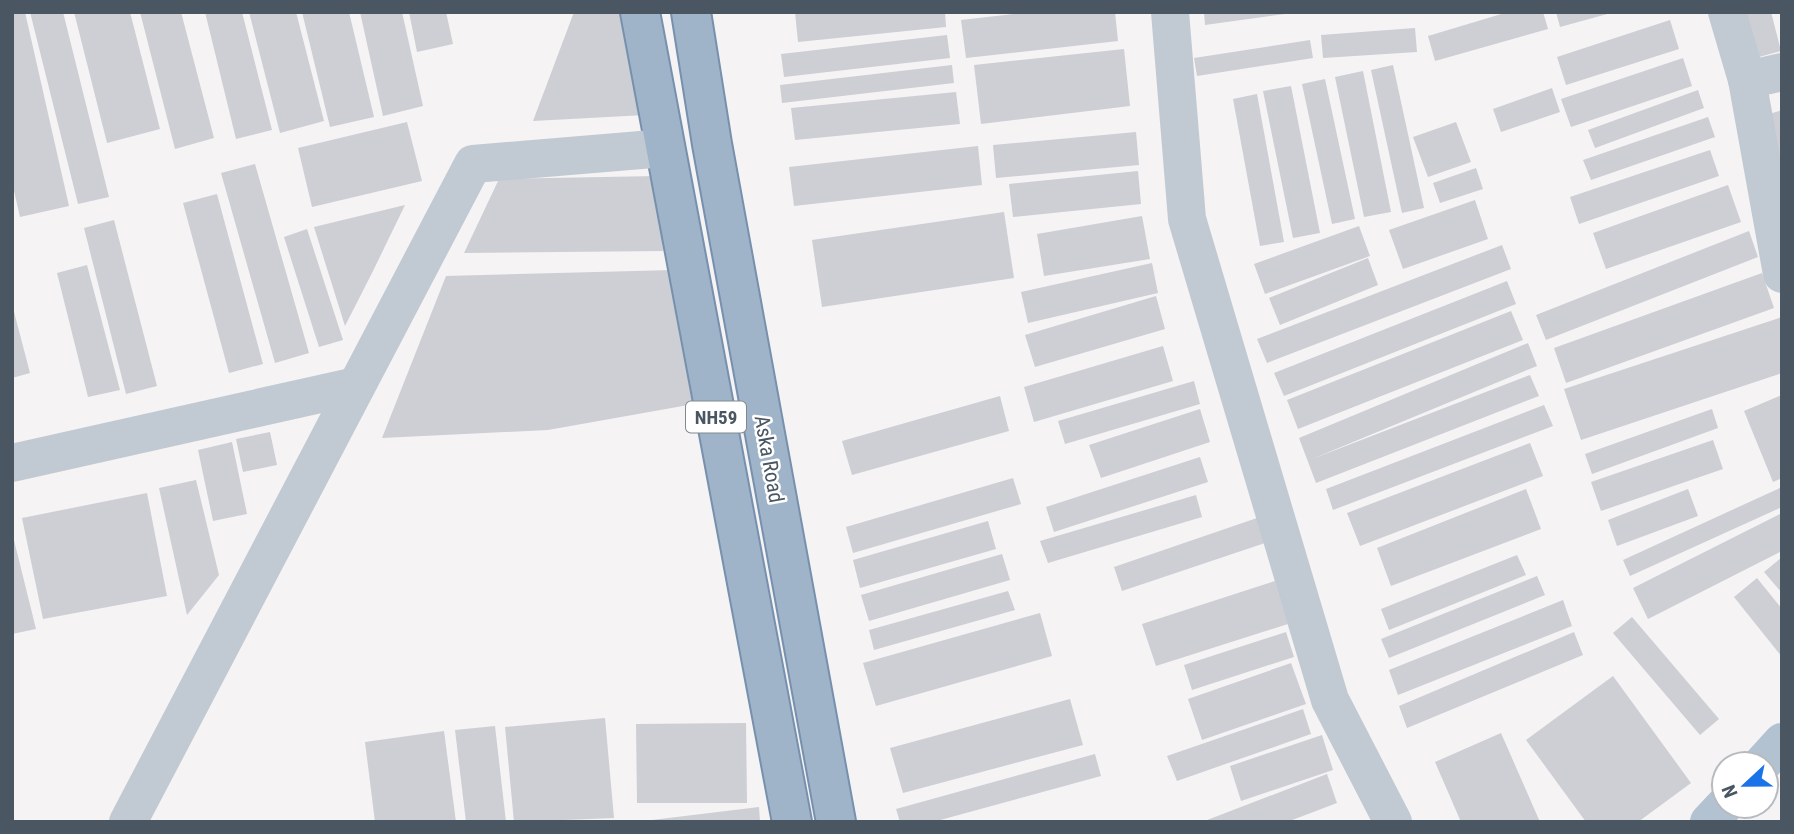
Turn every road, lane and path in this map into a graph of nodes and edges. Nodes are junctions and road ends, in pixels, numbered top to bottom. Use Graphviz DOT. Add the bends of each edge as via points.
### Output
graph roads {
  1 [pos="640,12"];
  2 [pos="691,12"];
  3 [pos="1170,12"];
  4 [pos="1727,12"];
  5 [pos="1765,76"];
  6 [pos="666,148"];
  7 [pos="1782,274"];
  8 [pos="356,386"];
  9 [pos="12,463"];
  10 [pos="128,822"];
  11 [pos="792,822"];
  12 [pos="836,822"];
  13 [pos="1393,822"];
  1 -- 6 [label="highway, NH59"];
  2 -- 12 [label="highway, Aska Road / NH59"];
  3 -- 13 [label="street" via="1187,219 1330,700"];
  4 -- 5 [label="street"];
  5 -- 7 [label="street"];
  6 -- 8 [label="street" via="473,164"];
  6 -- 11 [label="highway, NH59"];
  8 -- 9 [label="street"];
  8 -- 10 [label="street"];
}
